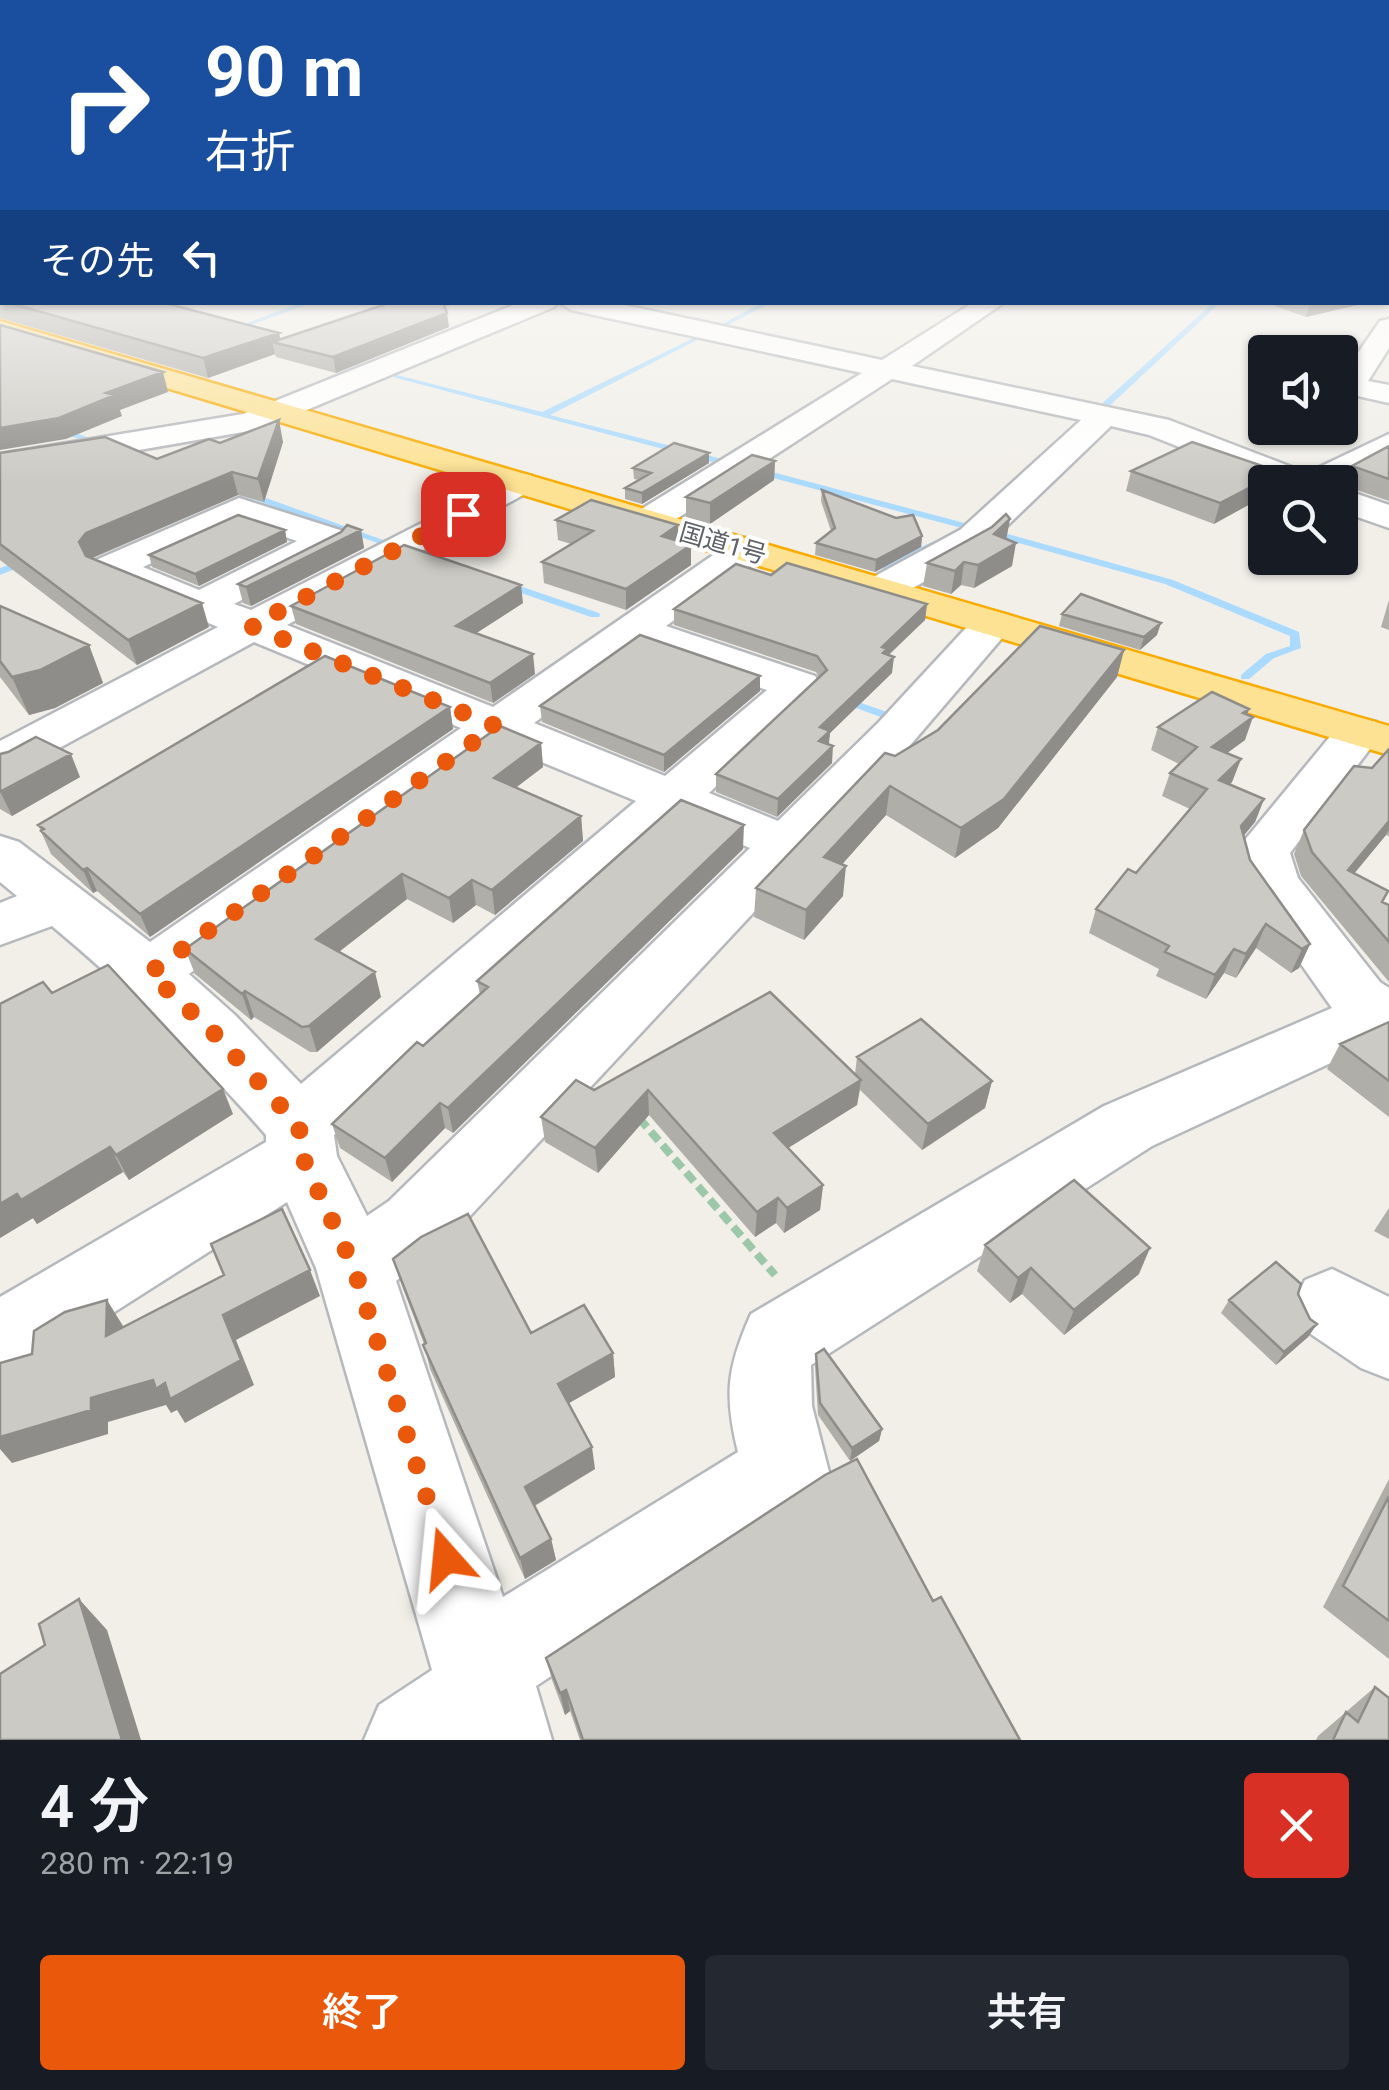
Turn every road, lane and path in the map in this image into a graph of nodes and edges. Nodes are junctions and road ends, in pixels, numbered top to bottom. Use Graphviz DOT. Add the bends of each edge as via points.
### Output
graph roads {
  1 [pos="499,321"];
  2 [pos="661,321"];
  3 [pos="964,321"];
  4 [pos="1389,326"];
  5 [pos="0,329"];
  6 [pos="890,370"];
  7 [pos="1389,394"];
  8 [pos="274,412"];
  9 [pos="1104,416"];
  10 [pos="1389,444"];
  11 [pos="0,464"];
  12 [pos="1255,465"];
  13 [pos="1350,465"];
  14 [pos="520,484"];
  15 [pos="1358,505"];
  16 [pos="1389,517"];
  17 [pos="648,521"];
  18 [pos="746,550"];
  19 [pos="880,590"];
  20 [pos="200,605"];
  21 [pos="993,624"];
  22 [pos="251,626"];
  23 [pos="633,629"];
  24 [pos="327,657"];
  25 [pos="276,688"];
  26 [pos="496,726"];
  27 [pos="1374,736"];
  28 [pos="0,761"];
  29 [pos="676,798"];
  30 [pos="12,844"];
  31 [pos="787,844"];
  32 [pos="60,901"];
  33 [pos="0,925"];
  34 [pos="149,973"];
  35 [pos="1384,1016"];
  36 [pos="582,1052"];
  37 [pos="301,1141"];
  38 [pos="354,1268"];
  39 [pos="815,1321"];
  40 [pos="0,1340"];
  41 [pos="471,1709"];
  1 -- 8 [label="street"];
  2 -- 6 [label="street"];
  3 -- 6 [label="street"];
  4 -- 7 [label="street" via="1350,386"];
  5 -- 8 [label="highway, 国道1号"];
  6 -- 9 [label="street"];
  6 -- 17 [label="street"];
  8 -- 11 [label="street" via="250,422"];
  8 -- 14 [label="highway, 国道1号"];
  9 -- 12 [label="street" via="1158,427"];
  9 -- 19 [label="street" via="973,538"];
  10 -- 13 [label="street"];
  14 -- 17 [label="highway, 国道1号"];
  14 -- 22 [label="street"];
  15 -- 16 [label="street"];
  17 -- 18 [label="highway, 国道1号"];
  18 -- 19 [label="highway, 国道1号"];
  18 -- 23 [label="street"];
  19 -- 21 [label="highway, 国道1号"];
  20 -- 22 [label="street"];
  21 -- 27 [label="highway, 国道1号"];
  21 -- 31 [label="street"];
  22 -- 24 [label="street"];
  22 -- 28 [label="street"];
  23 -- 26 [label="street"];
  23 -- 29 [label="street" via="799,686"];
  24 -- 25 [label="street"];
  24 -- 26 [label="street"];
  26 -- 29 [label="street"];
  26 -- 34 [label="street"];
  27 -- 35 [label="street" via="1262,852 1272,882 1358,998"];
  29 -- 31 [label="street"];
  29 -- 37 [label="street"];
  30 -- 32 [label="street"];
  31 -- 36 [label="street"];
  32 -- 33 [label="street"];
  32 -- 34 [label="street"];
  34 -- 37 [label="street" via="213,1032"];
  35 -- 39 [label="street" via="1128,1126"];
  36 -- 38 [label="street" via="414,1224"];
  36 -- 39 [label="path"];
  37 -- 38 [label="street"];
  37 -- 40 [label="street"];
  38 -- 41 [label="street"];
  39 -- 41 [label="street" via="778,1341 768,1362 770,1410 786,1472"];
}
